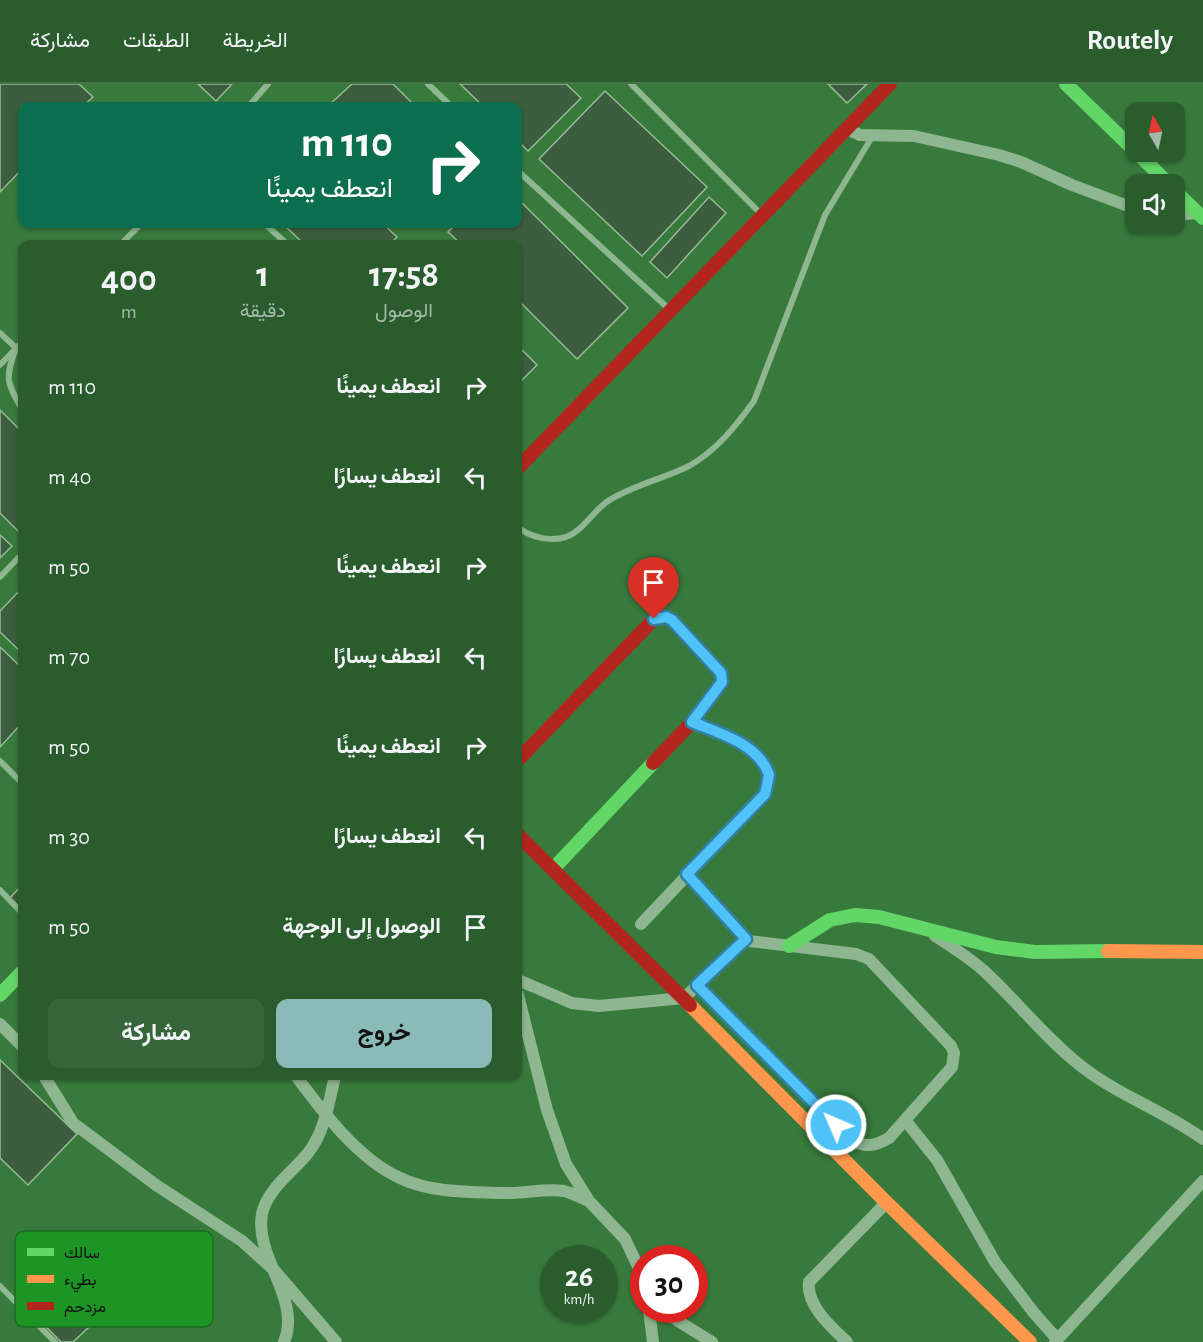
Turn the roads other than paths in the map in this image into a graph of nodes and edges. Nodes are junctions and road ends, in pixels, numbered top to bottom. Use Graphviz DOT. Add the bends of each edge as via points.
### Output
graph roads {
  1 [pos="268,84"];
  2 [pos="428,84"];
  3 [pos="631,84"];
  4 [pos="890,84"];
  5 [pos="1066,84"];
  6 [pos="252,102"];
  7 [pos="447,102"];
  8 [pos="847,129"];
  9 [pos="872,136"];
  10 [pos="1158,174"];
  11 [pos="522,175"];
  12 [pos="1185,201"];
  13 [pos="1125,205"];
  14 [pos="1185,215"];
  15 [pos="764,216"];
  16 [pos="1200,216"];
  17 [pos="137,228"];
  18 [pos="269,228"];
  19 [pos="125,240"];
  20 [pos="283,240"];
  21 [pos="671,312"];
  22 [pos="0,333"];
  23 [pos="16,348"];
  24 [pos="0,365"];
  25 [pos="18,402"];
  26 [pos="522,464"];
  27 [pos="522,530"];
  28 [pos="18,558"];
  29 [pos="0,577"];
  30 [pos="692,722"];
  31 [pos="522,756"];
  32 [pos="0,761"];
  33 [pos="18,779"];
  34 [pos="522,839"];
  35 [pos="553,869"];
  36 [pos="687,874"];
  37 [pos="0,890"];
  38 [pos="18,909"];
  39 [pos="641,924"];
  40 [pos="926,930"];
  41 [pos="746,939"];
  42 [pos="789,946"];
  43 [pos="1203,952"];
  44 [pos="18,976"];
  45 [pos="522,982"];
  46 [pos="697,985"];
  47 [pos="0,995"];
  48 [pos="684,998"];
  49 [pos="522,1010"];
  50 [pos="0,1024"];
  51 [pos="18,1043"];
  52 [pos="47,1080"];
  53 [pos="299,1080"];
  54 [pos="334,1080"];
  55 [pos="326,1115"];
  56 [pos="905,1120"];
  57 [pos="1203,1139"];
  58 [pos="1203,1181"];
  59 [pos="590,1201"];
  60 [pos="887,1202"];
  61 [pos="630,1250"];
  62 [pos="274,1270"];
  63 [pos="0,1286"];
  64 [pos="15,1301"];
  65 [pos="651,1323"];
  66 [pos="681,1323"];
  67 [pos="41,1327"];
  68 [pos="1056,1341"];
  69 [pos="56,1342"];
  70 [pos="284,1342"];
  71 [pos="336,1342"];
  72 [pos="653,1342"];
  73 [pos="712,1342"];
  74 [pos="847,1342"];
  75 [pos="1030,1342"];
  1 -- 6 [label="lane"];
  2 -- 7 [label="lane"];
  3 -- 15 [label="lane"];
  4 -- 8 [label="street"];
  5 -- 10 [label="street"];
  8 -- 9 [label="street"];
  8 -- 15 [label="street"];
  9 -- 13 [label="street" via="914,136 999,155"];
  9 -- 27 [label="lane" via="825,215 754,400 738,424 704,456 606,503 567,537 541,538"];
  11 -- 21 [label="lane"];
  12 -- 16 [label="street"];
  14 -- 16 [label="street"];
  15 -- 21 [label="street"];
  17 -- 19 [label="lane"];
  18 -- 20 [label="lane"];
  21 -- 26 [label="street"];
  22 -- 23 [label="lane"];
  23 -- 24 [label="lane"];
  23 -- 25 [label="lane" via="7,373"];
  28 -- 29 [label="lane"];
  30 -- 31 [label="street" via="723,678 672,620 660,617 645,627"];
  30 -- 35 [label="street"];
  30 -- 36 [label="street" via="743,746 760,758 769,775 765,794"];
  32 -- 33 [label="lane"];
  34 -- 35 [label="street"];
  35 -- 48 [label="street"];
  36 -- 39 [label="street"];
  36 -- 41 [label="street"];
  37 -- 38 [label="lane"];
  40 -- 42 [label="street" via="879,917 855,915 830,920"];
  40 -- 43 [label="street" via="1035,952"];
  40 -- 57 [label="street" via="968,957 1082,1067"];
  41 -- 42 [label="street"];
  41 -- 46 [label="street"];
  42 -- 56 [label="street" via="869,959 951,1046 952,1067"];
  44 -- 47 [label="street"];
  45 -- 48 [label="street" via="572,1003 590,1005"];
  46 -- 48 [label="street"];
  46 -- 56 [label="street" via="851,1140 862,1146 876,1145 889,1138"];
  48 -- 60 [label="street"];
  49 -- 59 [label="street" via="566,1164"];
  50 -- 51 [label="street"];
  52 -- 62 [label="street" via="82,1131 242,1241"];
  53 -- 55 [label="street"];
  54 -- 55 [label="street"];
  55 -- 59 [label="street" via="372,1161 399,1178 423,1186 508,1193 566,1192"];
  55 -- 62 [label="street" via="309,1152 266,1201 262,1216 264,1237"];
  56 -- 68 [label="street" via="938,1160 995,1262"];
  58 -- 68 [label="street"];
  59 -- 61 [label="street"];
  60 -- 74 [label="street" via="809,1282 811,1301"];
  60 -- 75 [label="street"];
  62 -- 70 [label="street" via="287,1310"];
  62 -- 71 [label="street"];
  63 -- 64 [label="lane"];
  65 -- 72 [label="street"];
  66 -- 73 [label="street"];
  67 -- 69 [label="lane"];
}
